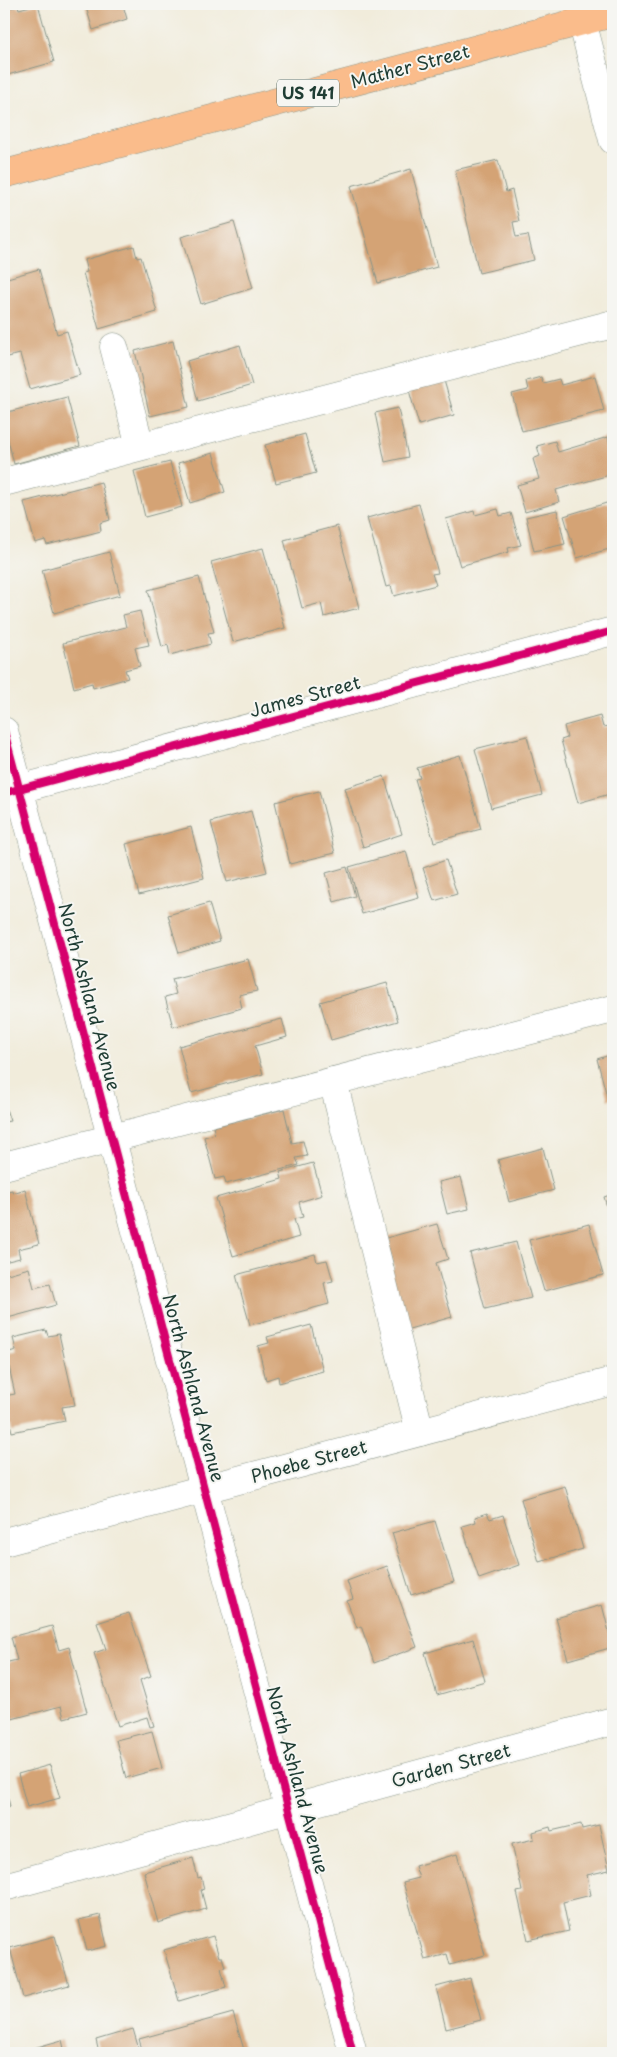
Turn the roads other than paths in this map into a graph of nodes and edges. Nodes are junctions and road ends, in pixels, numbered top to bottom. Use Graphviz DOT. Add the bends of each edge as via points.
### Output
graph roads {
  1 [pos="613,13"];
  2 [pos="582,21"];
  3 [pos="613,140"];
  4 [pos="4,174"];
  5 [pos="613,324"];
  6 [pos="114,347"];
  7 [pos="140,446"];
  8 [pos="4,482"];
  9 [pos="613,631"];
  10 [pos="4,731"];
  11 [pos="11,791"];
  12 [pos="613,1009"];
  13 [pos="333,1081"];
  14 [pos="111,1138"];
  15 [pos="4,1166"];
  16 [pos="613,1381"];
  17 [pos="420,1432"];
  18 [pos="205,1489"];
  19 [pos="4,1542"];
  20 [pos="613,1721"];
  21 [pos="289,1810"];
  22 [pos="4,1887"];
  23 [pos="353,2053"];
  1 -- 2 [label="main road, Mather Street / US 141"];
  2 -- 3 [label="street"];
  2 -- 4 [label="main road, Mather Street / US 141"];
  5 -- 7 [label="street"];
  6 -- 7 [label="street"];
  7 -- 8 [label="street"];
  9 -- 11 [label="street, James Street"];
  10 -- 11 [label="street, North Ashland Avenue"];
  11 -- 14 [label="street, North Ashland Avenue"];
  12 -- 13 [label="street"];
  13 -- 14 [label="street"];
  13 -- 17 [label="street"];
  14 -- 15 [label="street"];
  14 -- 18 [label="street, North Ashland Avenue"];
  16 -- 17 [label="street, Phoebe Street"];
  17 -- 18 [label="street, Phoebe Street"];
  18 -- 19 [label="street, Phoebe Street"];
  18 -- 21 [label="street, North Ashland Avenue"];
  20 -- 21 [label="street, Garden Street"];
  21 -- 22 [label="street, Garden Street"];
  21 -- 23 [label="street, North Ashland Avenue"];
}
